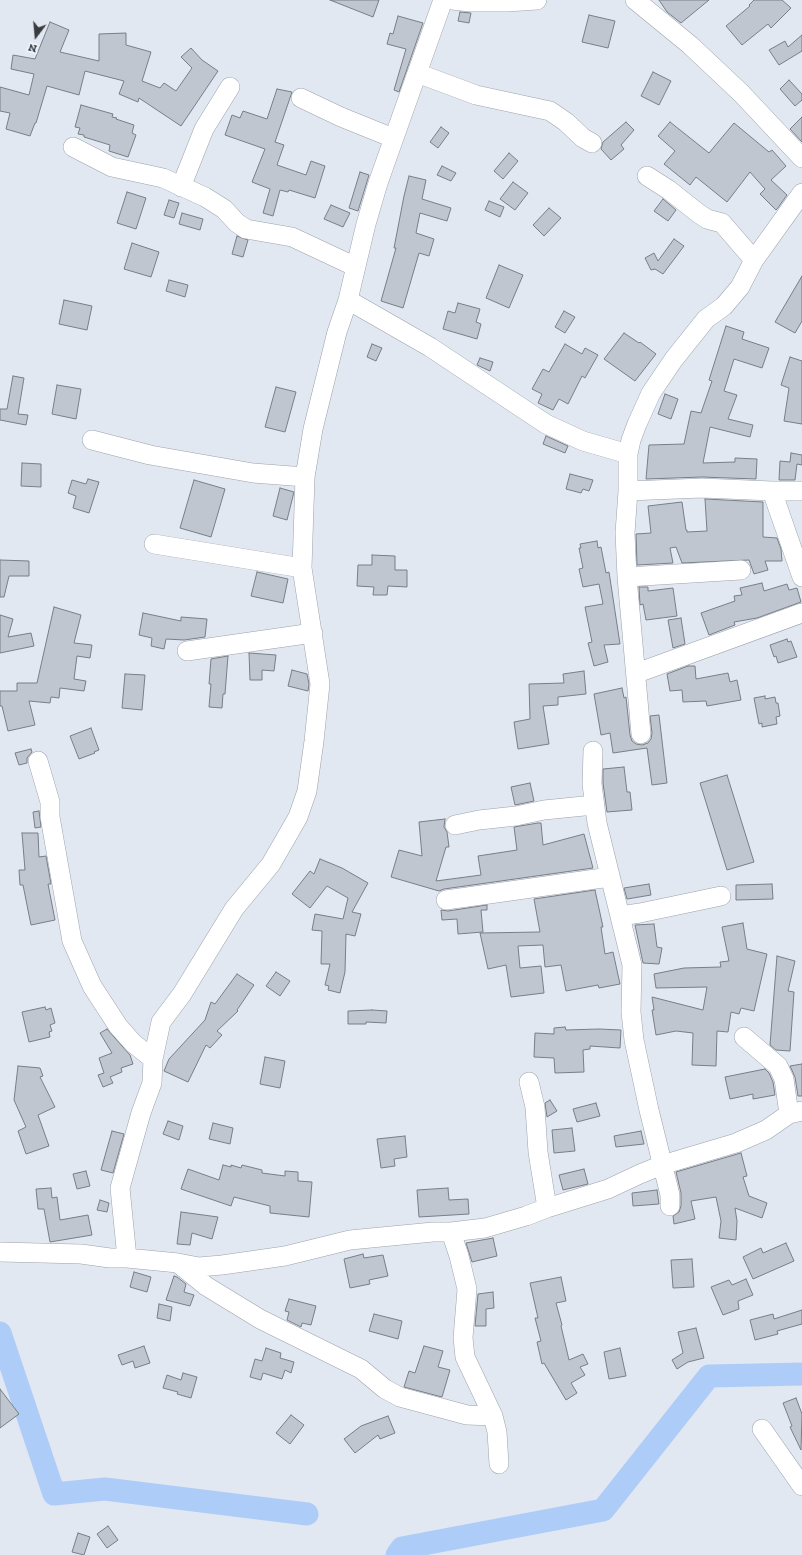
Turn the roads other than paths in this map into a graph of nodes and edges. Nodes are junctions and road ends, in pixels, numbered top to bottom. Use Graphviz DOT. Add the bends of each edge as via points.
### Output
graph roads {
  1 [pos="443,0"];
  2 [pos="452,0"];
  3 [pos="537,0"];
  4 [pos="635,0"];
  5 [pos="417,74"];
  6 [pos="230,86"];
  7 [pos="301,98"];
  8 [pos="393,138"];
  9 [pos="592,143"];
  10 [pos="72,147"];
  11 [pos="802,158"];
  12 [pos="647,176"];
  13 [pos="181,187"];
  14 [pos="802,193"];
  15 [pos="754,260"];
  16 [pos="356,267"];
  17 [pos="348,300"];
  18 [pos="92,440"];
  19 [pos="628,454"];
  20 [pos="305,478"];
  21 [pos="628,491"];
  22 [pos="772,491"];
  23 [pos="802,491"];
  24 [pos="154,544"];
  25 [pos="302,568"];
  26 [pos="741,570"];
  27 [pos="627,576"];
  28 [pos="802,577"];
  29 [pos="802,613"];
  30 [pos="313,633"];
  31 [pos="187,651"];
  32 [pos="637,673"];
  33 [pos="641,734"];
  34 [pos="593,751"];
  35 [pos="38,761"];
  36 [pos="594,805"];
  37 [pos="456,825"];
  38 [pos="610,877"];
  39 [pos="721,896"];
  40 [pos="446,900"];
  41 [pos="620,916"];
  42 [pos="744,1037"];
  43 [pos="153,1059"];
  44 [pos="529,1082"];
  45 [pos="796,1113"];
  46 [pos="662,1165"];
  47 [pos="670,1206"];
  48 [pos="547,1208"];
  49 [pos="451,1232"];
  50 [pos="0,1252"];
  51 [pos="127,1258"];
  52 [pos="178,1263"];
  53 [pos="493,1416"];
  54 [pos="762,1429"];
  55 [pos="499,1464"];
  56 [pos="802,1486"];
  1 -- 5 [label="street"];
  2 -- 3 [label="street"];
  4 -- 11 [label="street" via="690,45 741,93"];
  5 -- 8 [label="street"];
  5 -- 9 [label="street" via="476,95 550,111"];
  6 -- 13 [label="street" via="204,129"];
  7 -- 8 [label="street"];
  8 -- 16 [label="street" via="366,224"];
  10 -- 13 [label="street" via="112,167 163,178"];
  12 -- 15 [label="street" via="707,219 722,223"];
  13 -- 16 [label="street" via="205,197 224,209 246,229 292,237"];
  14 -- 15 [label="street"];
  15 -- 19 [label="street" via="740,287 724,306 706,319 651,393 636,424"];
  16 -- 17 [label="street"];
  17 -- 19 [label="street" via="430,347 546,424 583,440"];
  17 -- 20 [label="street" via="337,332 313,429"];
  18 -- 20 [label="street" via="150,455 253,473"];
  19 -- 21 [label="street"];
  20 -- 25 [label="street"];
  21 -- 22 [label="street" via="702,488"];
  21 -- 27 [label="street" via="625,534"];
  22 -- 23 [label="street"];
  22 -- 28 [label="street"];
  24 -- 25 [label="street"];
  25 -- 30 [label="street"];
  26 -- 27 [label="street"];
  27 -- 32 [label="street"];
  29 -- 32 [label="street"];
  30 -- 31 [label="street"];
  30 -- 43 [label="street" via="320,684 307,791 298,817 271,864 234,909 182,994 161,1022"];
  32 -- 33 [label="street"];
  34 -- 36 [label="street"];
  35 -- 43 [label="street" via="50,802 50,817 72,941 92,986 118,1026 133,1043"];
  36 -- 37 [label="street" via="544,810"];
  36 -- 38 [label="street"];
  38 -- 40 [label="street"];
  38 -- 41 [label="street"];
  39 -- 41 [label="street"];
  41 -- 46 [label="street" via="632,965 631,1012 634,1040"];
  42 -- 45 [label="street" via="778,1066"];
  43 -- 51 [label="street" via="152,1083 120,1188"];
  44 -- 48 [label="street" via="535,1107 538,1152"];
  45 -- 46 [label="street" via="736,1143"];
  46 -- 47 [label="street" via="670,1195"];
  46 -- 48 [label="street" via="608,1189"];
  48 -- 49 [label="street" via="485,1228"];
  49 -- 52 [label="street" via="350,1240 285,1256 222,1266 199,1267"];
  49 -- 53 [label="street" via="467,1290 463,1330 465,1357"];
  50 -- 51 [label="street"];
  51 -- 52 [label="street"];
  52 -- 53 [label="street" via="213,1290 260,1319 361,1369 385,1389 400,1397 467,1415"];
  53 -- 55 [label="street"];
  54 -- 56 [label="street"];
}
